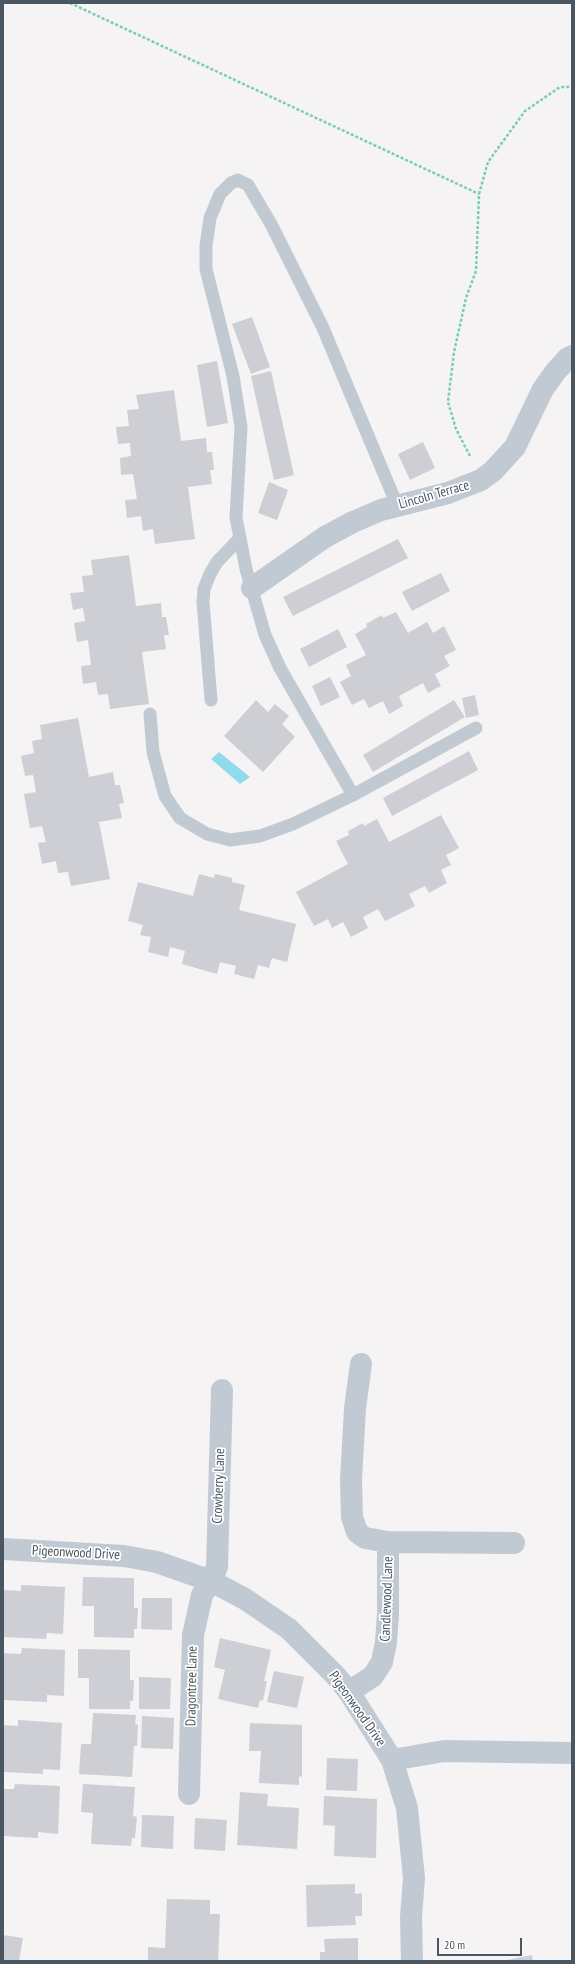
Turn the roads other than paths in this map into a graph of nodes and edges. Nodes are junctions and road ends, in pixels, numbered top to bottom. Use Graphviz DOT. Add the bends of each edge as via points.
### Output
graph roads {
  1 [pos="572,356"];
  2 [pos="396,505"];
  3 [pos="240,538"];
  4 [pos="252,588"];
  5 [pos="211,700"];
  6 [pos="150,714"];
  7 [pos="476,728"];
  8 [pos="353,795"];
  9 [pos="361,1364"];
  10 [pos="222,1390"];
  11 [pos="388,1542"];
  12 [pos="514,1543"];
  13 [pos="3,1549"];
  14 [pos="211,1581"];
  15 [pos="349,1692"];
  16 [pos="572,1753"];
  17 [pos="392,1760"];
  18 [pos="189,1794"];
  19 [pos="412,1961"];
  1 -- 2 [label="street, Lincoln Terrace" via="556,371 543,389 515,447 493,471 481,480 448,493"];
  2 -- 3 [label="lane" via="316,314 268,218 248,185 238,180 227,186 220,194 210,218 206,269 233,376 241,427 236,518"];
  2 -- 4 [label="street, Lincoln Terrace" via="353,522 325,537"];
  3 -- 4 [label="lane"];
  3 -- 5 [label="lane" via="217,562 204,589"];
  4 -- 8 [label="lane" via="265,635 280,668"];
  6 -- 8 [label="lane" via="153,752 165,796 180,818 207,834 230,840 260,836 293,824"];
  7 -- 8 [label="lane"];
  9 -- 11 [label="street" via="355,1408 352,1516 356,1532 366,1538"];
  10 -- 14 [label="street, Crowberry Lane" via="217,1567"];
  11 -- 12 [label="street, Candlewood Lane"];
  11 -- 15 [label="street, Candlewood Lane" via="388,1614 382,1662 373,1676"];
  13 -- 14 [label="street, Pigeonwood Drive" via="124,1556 157,1562"];
  14 -- 15 [label="street, Pigeonwood Drive" via="245,1599 289,1629"];
  14 -- 18 [label="street, Dragontree Lane" via="202,1595 193,1635"];
  15 -- 17 [label="street, Pigeonwood Drive"];
  16 -- 17 [label="street" via="444,1751"];
  17 -- 19 [label="street, Pigeonwood Drive" via="407,1808 414,1878 411,1917"];
}
